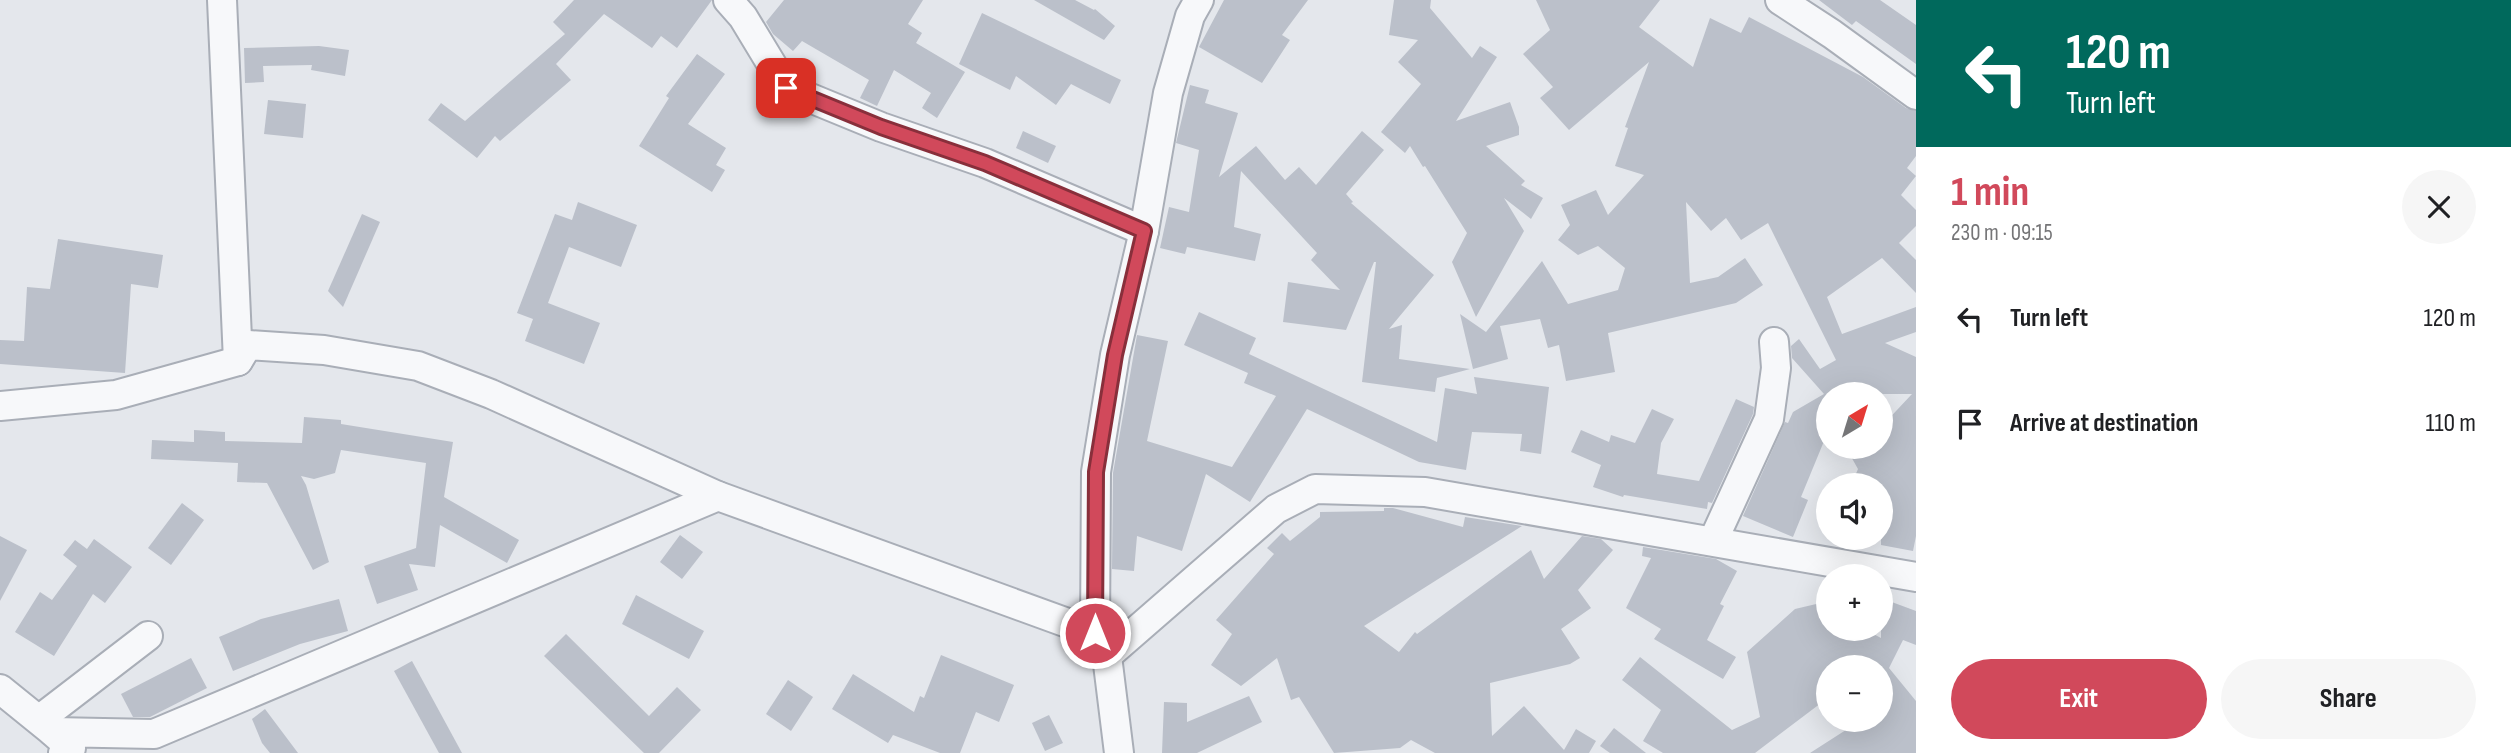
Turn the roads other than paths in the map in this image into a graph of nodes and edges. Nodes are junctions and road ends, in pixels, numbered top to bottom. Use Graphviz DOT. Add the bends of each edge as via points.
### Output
graph roads {
  1 [pos="222,0"];
  2 [pos="728,0"];
  3 [pos="1199,0"];
  4 [pos="1780,0"];
  5 [pos="1916,95"];
  6 [pos="1144,231"];
  7 [pos="1774,342"];
  8 [pos="238,361"];
  9 [pos="0,406"];
  10 [pos="718,496"];
  11 [pos="1713,541"];
  12 [pos="1916,577"];
  13 [pos="148,636"];
  14 [pos="1101,644"];
  15 [pos="0,689"];
  16 [pos="60,741"];
  17 [pos="1119,753"];
  1 -- 8 [label="street"];
  2 -- 6 [label="street" via="786,88 985,163"];
  3 -- 6 [label="street" via="1168,93"];
  4 -- 5 [label="street"];
  6 -- 14 [label="street" via="1115,355 1096,472"];
  7 -- 11 [label="street" via="1776,368 1769,419"];
  8 -- 9 [label="street" via="116,395"];
  8 -- 10 [label="street" via="248,345 324,350 418,366"];
  10 -- 14 [label="street"];
  10 -- 16 [label="street" via="154,734"];
  11 -- 12 [label="street"];
  11 -- 14 [label="street" via="1425,492 1315,489 1276,509"];
  13 -- 16 [label="street"];
  14 -- 17 [label="street"];
  15 -- 16 [label="street"];
}
